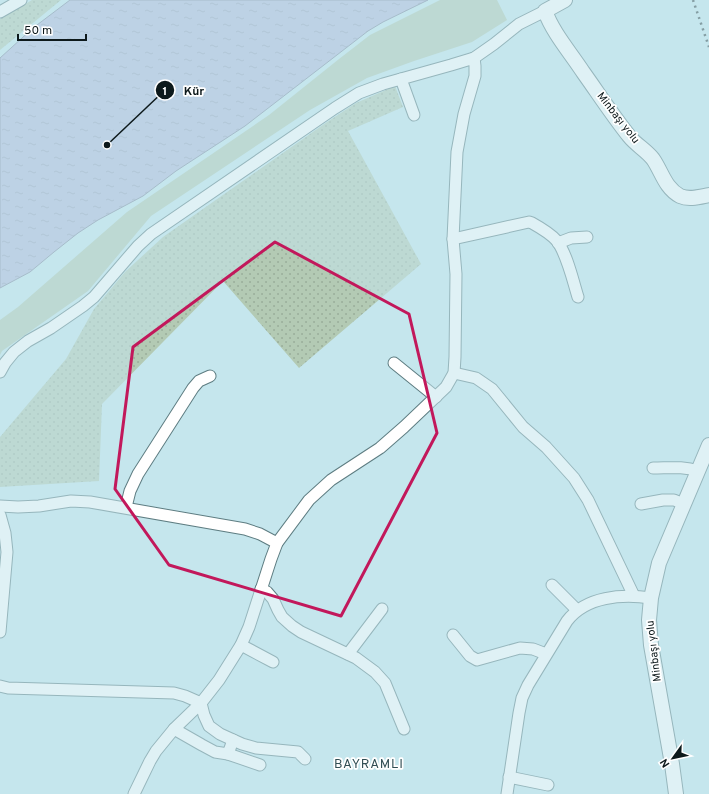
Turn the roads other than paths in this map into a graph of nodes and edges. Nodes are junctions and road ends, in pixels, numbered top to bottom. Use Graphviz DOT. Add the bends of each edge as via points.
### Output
graph roads {
  1 [pos="21,0"];
  2 [pos="564,0"];
  3 [pos="544,11"];
  4 [pos="0,12"];
  5 [pos="474,58"];
  6 [pos="401,79"];
  7 [pos="414,115"];
  8 [pos="709,194"];
  9 [pos="587,237"];
  10 [pos="453,239"];
  11 [pos="558,243"];
  12 [pos="578,297"];
  13 [pos="394,363"];
  14 [pos="0,372"];
  15 [pos="454,372"];
  16 [pos="210,376"];
  17 [pos="436,397"];
  18 [pos="709,445"];
  19 [pos="653,468"];
  20 [pos="698,471"];
  21 [pos="641,504"];
  22 [pos="684,504"];
  23 [pos="0,506"];
  24 [pos="126,507"];
  25 [pos="0,515"];
  26 [pos="277,543"];
  27 [pos="552,585"];
  28 [pos="261,588"];
  29 [pos="634,596"];
  30 [pos="651,598"];
  31 [pos="382,609"];
  32 [pos="577,610"];
  33 [pos="0,632"];
  34 [pos="454,635"];
  35 [pos="241,645"];
  36 [pos="348,654"];
  37 [pos="546,654"];
  38 [pos="273,662"];
  39 [pos="0,686"];
  40 [pos="201,703"];
  41 [pos="174,729"];
  42 [pos="404,729"];
  43 [pos="233,740"];
  44 [pos="228,754"];
  45 [pos="305,759"];
  46 [pos="260,765"];
  47 [pos="509,777"];
  48 [pos="548,785"];
  49 [pos="134,794"];
  50 [pos="507,794"];
  51 [pos="676,794"];
  1 -- 4 [label="street"];
  2 -- 3 [label="street"];
  3 -- 5 [label="street" via="519,24"];
  3 -- 8 [label="street, Minbaşı yolu" via="558,36 623,128 653,160 667,185 686,198"];
  5 -- 6 [label="street"];
  5 -- 10 [label="street" via="476,76 464,114 457,152"];
  6 -- 7 [label="street"];
  6 -- 14 [label="street" via="359,93 334,108 151,234 94,298 14,352"];
  9 -- 11 [label="street" via="572,238"];
  10 -- 11 [label="street" via="528,222 536,225"];
  10 -- 15 [label="street" via="456,274"];
  11 -- 12 [label="street"];
  13 -- 17 [label="street"];
  15 -- 17 [label="street" via="446,387"];
  15 -- 29 [label="street" via="476,378 492,389 523,428 546,447 574,478 588,500"];
  16 -- 24 [label="street" via="194,388 138,474"];
  17 -- 26 [label="street" via="380,448 331,480 309,500"];
  18 -- 20 [label="street, Minbaşı yolu"];
  19 -- 20 [label="street" via="679,467"];
  20 -- 22 [label="street, Minbaşı yolu"];
  21 -- 22 [label="street" via="674,500"];
  22 -- 30 [label="street, Minbaşı yolu" via="659,563"];
  23 -- 24 [label="street" via="18,507 71,501"];
  24 -- 26 [label="street" via="245,529"];
  25 -- 33 [label="street" via="7,552"];
  26 -- 28 [label="street"];
  27 -- 32 [label="street"];
  28 -- 35 [label="street"];
  28 -- 36 [label="street" via="273,599 282,617 292,626"];
  29 -- 30 [label="street"];
  29 -- 32 [label="street" via="601,600"];
  30 -- 51 [label="street, Minbaşı yolu" via="651,645"];
  31 -- 36 [label="street"];
  32 -- 37 [label="street"];
  34 -- 37 [label="street" via="470,656 477,660 520,648"];
  35 -- 38 [label="street"];
  35 -- 40 [label="street"];
  36 -- 42 [label="street" via="375,672 385,683"];
  37 -- 47 [label="street" via="522,698"];
  39 -- 40 [label="street" via="174,693"];
  40 -- 41 [label="street"];
  40 -- 43 [label="street" via="209,726"];
  41 -- 44 [label="street" via="215,752"];
  41 -- 49 [label="street" via="150,760"];
  43 -- 44 [label="street"];
  43 -- 45 [label="street" via="256,748 298,752"];
  44 -- 46 [label="street"];
  47 -- 48 [label="street"];
  47 -- 50 [label="street"];
}
